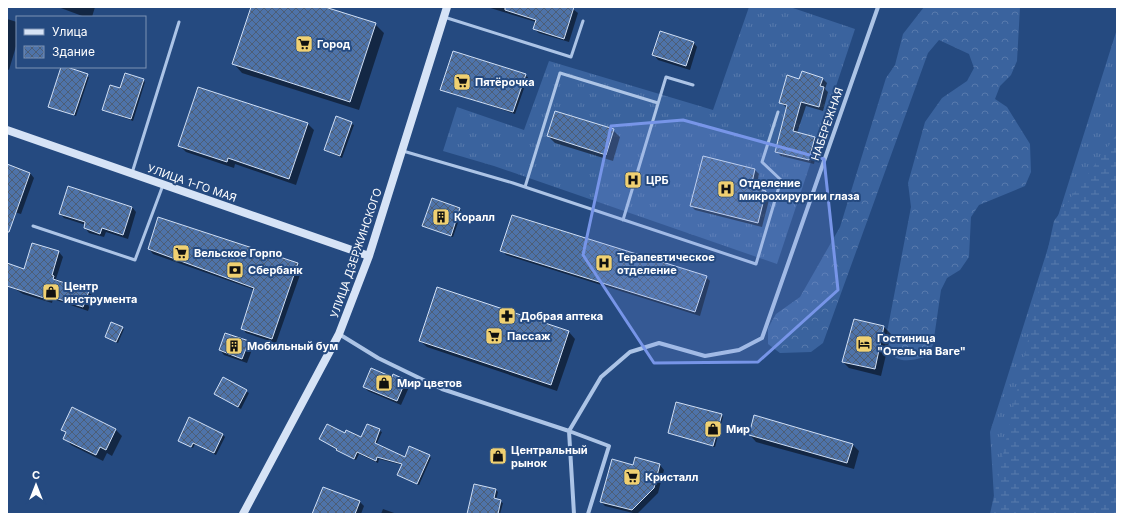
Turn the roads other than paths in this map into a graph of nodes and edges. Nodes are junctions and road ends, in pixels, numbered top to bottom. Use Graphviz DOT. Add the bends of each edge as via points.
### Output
graph roads {
  1 [pos="447,7"];
  2 [pos="878,7"];
  3 [pos="444,17"];
  4 [pos="583,21"];
  5 [pos="179,22"];
  6 [pos="693,85"];
  7 [pos="658,103"];
  8 [pos="778,112"];
  9 [pos="7,130"];
  10 [pos="403,151"];
  11 [pos="132,173"];
  12 [pos="163,184"];
  13 [pos="525,187"];
  14 [pos="623,220"];
  15 [pos="32,226"];
  16 [pos="369,256"];
  17 [pos="339,334"];
  18 [pos="569,431"];
  19 [pos="243,514"];
  20 [pos="574,514"];
  21 [pos="588,514"];
  1 -- 3 [label="main road, УЛИЦА ДЗЕРЖИНСКОГО"];
  2 -- 18 [label="street, НАБЕРЕЖНАЯ" via="762,338 739,350 705,356 658,343 630,352 601,377"];
  3 -- 4 [label="lane" via="571,57"];
  3 -- 10 [label="main road, УЛИЦА ДЗЕРЖИНСКОГО"];
  5 -- 11 [label="lane"];
  6 -- 7 [label="lane" via="666,77"];
  7 -- 13 [label="lane" via="560,73"];
  7 -- 14 [label="lane"];
  8 -- 14 [label="lane" via="762,162 781,180 756,264"];
  9 -- 11 [label="main road, УЛИЦА 1-ГО МАЯ"];
  10 -- 13 [label="lane"];
  10 -- 16 [label="main road, УЛИЦА ДЗЕРЖИНСКОГО"];
  11 -- 12 [label="main road, УЛИЦА 1-ГО МАЯ"];
  12 -- 15 [label="lane" via="135,260"];
  12 -- 16 [label="main road, УЛИЦА 1-ГО МАЯ"];
  13 -- 14 [label="lane"];
  16 -- 17 [label="main road, УЛИЦА ДЗЕРЖИНСКОГО"];
  17 -- 18 [label="street" via="378,358 442,388"];
  17 -- 19 [label="main road, УЛИЦА ДЗЕРЖИНСКОГО"];
  18 -- 20 [label="street"];
  18 -- 21 [label="street" via="609,446"];
}
